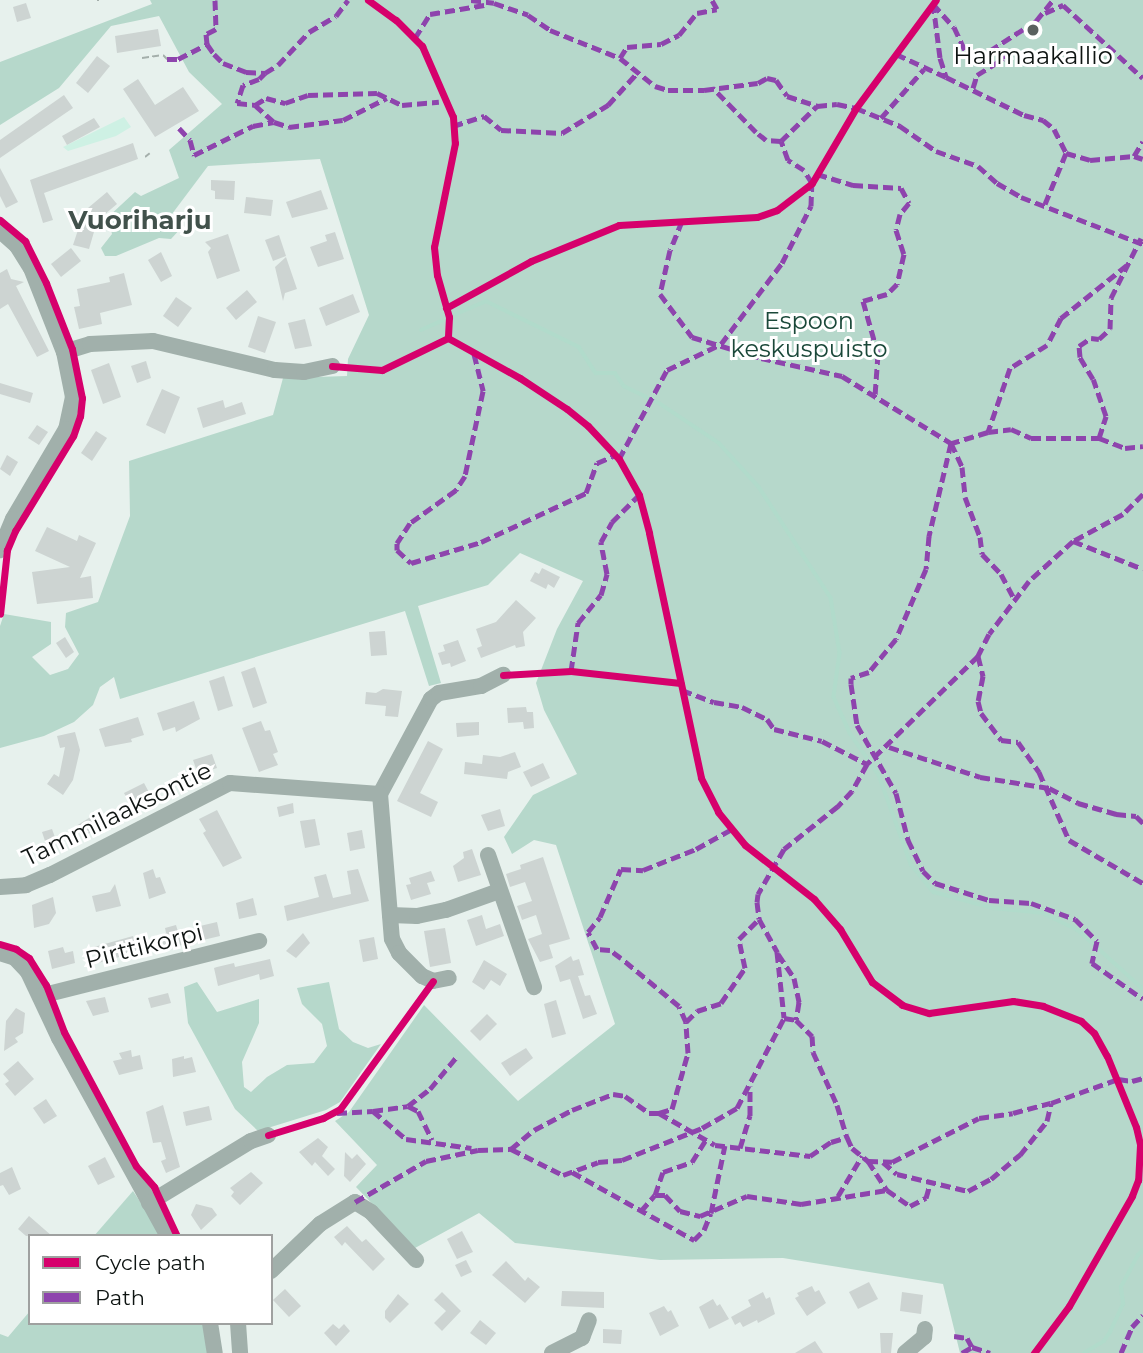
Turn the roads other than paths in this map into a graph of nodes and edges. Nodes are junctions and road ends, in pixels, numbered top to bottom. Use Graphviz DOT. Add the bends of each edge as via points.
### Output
graph roads {
  1 [pos="0,231"];
  2 [pos="64,352"];
  3 [pos="332,366"];
  4 [pos="2,540"];
  5 [pos="503,675"];
  6 [pos="380,794"];
  7 [pos="488,855"];
  8 [pos="0,887"];
  9 [pos="499,891"];
  10 [pos="390,915"];
  11 [pos="259,941"];
  12 [pos="0,953"];
  13 [pos="449,978"];
  14 [pos="534,987"];
  15 [pos="40,996"];
  16 [pos="268,1135"];
  17 [pos="149,1203"];
  18 [pos="167,1234"];
  19 [pos="416,1260"];
  20 [pos="273,1269"];
  21 [pos="589,1320"];
  22 [pos="210,1325"];
  23 [pos="239,1325"];
  24 [pos="925,1329"];
  25 [pos="215,1353"];
  26 [pos="240,1353"];
  27 [pos="552,1353"];
  28 [pos="905,1353"];
  1 -- 2 [label="street" via="31,268"];
  2 -- 3 [label="street" via="90,344 153,341 275,370 304,372"];
  2 -- 4 [label="street" via="74,397 66,429"];
  5 -- 6 [label="street" via="431,699"];
  6 -- 8 [label="street, Tammilaaksontie" via="230,783 50,875 26,885"];
  6 -- 10 [label="street"];
  7 -- 9 [label="street"];
  9 -- 10 [label="street" via="446,910"];
  9 -- 14 [label="street"];
  10 -- 13 [label="street" via="392,939 412,968 433,981"];
  11 -- 15 [label="street, Pirttikorpi"];
  12 -- 15 [label="street" via="22,965"];
  15 -- 17 [label="street"];
  16 -- 17 [label="street"];
  17 -- 18 [label="street"];
  19 -- 20 [label="street" via="371,1212 355,1202 320,1224"];
  21 -- 27 [label="street" via="582,1338"];
  22 -- 25 [label="street"];
  23 -- 26 [label="street"];
  24 -- 28 [label="street" via="924,1337"];
}
